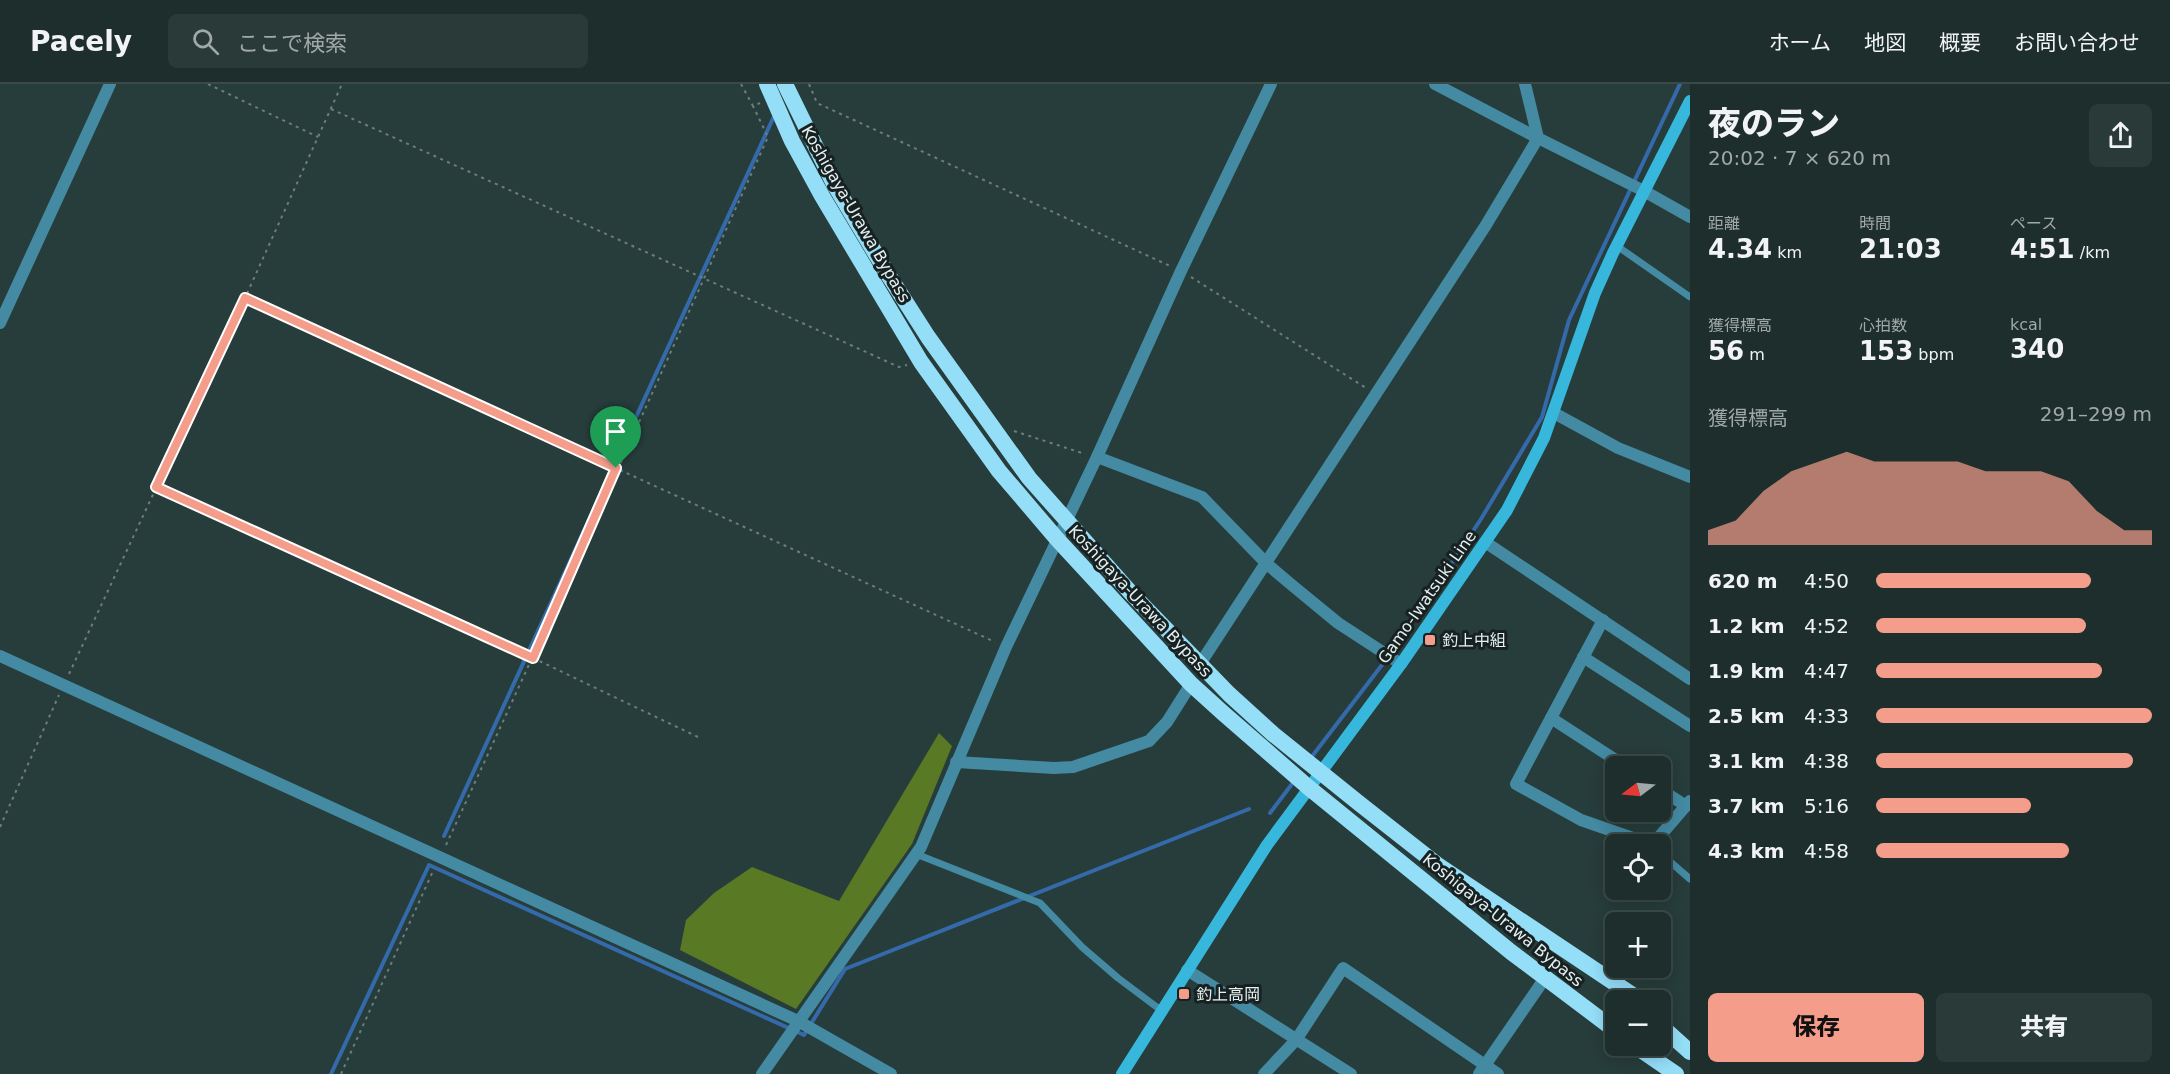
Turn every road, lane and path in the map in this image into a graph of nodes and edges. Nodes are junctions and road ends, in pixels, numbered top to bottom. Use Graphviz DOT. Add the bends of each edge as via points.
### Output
graph roads {
  1 [pos="110,84"];
  2 [pos="208,84"];
  3 [pos="342,84"];
  4 [pos="741,84"];
  5 [pos="785,84"];
  6 [pos="809,84"];
  7 [pos="1271,84"];
  8 [pos="1435,84"];
  9 [pos="1525,84"];
  10 [pos="770,91"];
  11 [pos="1690,101"];
  12 [pos="753,106"];
  13 [pos="331,108"];
  14 [pos="318,136"];
  15 [pos="1538,138"];
  16 [pos="1644,191"];
  17 [pos="1690,217"];
  18 [pos="1617,246"];
  19 [pos="1181,271"];
  20 [pos="1690,297"];
  21 [pos="245,298"];
  22 [pos="0,323"];
  23 [pos="921,362"];
  24 [pos="1376,394"];
  25 [pos="1554,413"];
  26 [pos="991,424"];
  27 [pos="1097,458"];
  28 [pos="616,468"];
  29 [pos="1690,477"];
  30 [pos="156,487"];
  31 [pos="1066,520"];
  32 [pos="1056,539"];
  33 [pos="1485,542"];
  34 [pos="1267,564"];
  35 [pos="1603,620"];
  36 [pos="1006,647"];
  37 [pos="0,656"];
  38 [pos="1583,657"];
  39 [pos="533,658"];
  40 [pos="1200,664"];
  41 [pos="1401,664"];
  42 [pos="1690,679"];
  43 [pos="1191,684"];
  44 [pos="64,685"];
  45 [pos="1551,718"];
  46 [pos="1690,726"];
  47 [pos="700,738"];
  48 [pos="1610,756"];
  49 [pos="956,762"];
  50 [pos="1320,772"];
  51 [pos="1308,787"];
  52 [pos="1671,794"];
  53 [pos="1688,803"];
  54 [pos="0,827"];
  55 [pos="1622,834"];
  56 [pos="1660,834"];
  57 [pos="916,854"];
  58 [pos="440,857"];
  59 [pos="1671,863"];
  60 [pos="1690,879"];
  61 [pos="1187,970"];
  62 [pos="1545,978"];
  63 [pos="1610,979"];
  64 [pos="1622,990"];
  65 [pos="1626,990"];
  66 [pos="1162,1011"];
  67 [pos="798,1021"];
  68 [pos="1671,1022"];
  69 [pos="1605,1023"];
  70 [pos="1671,1035"];
  71 [pos="1690,1035"];
  72 [pos="1296,1040"];
  73 [pos="1690,1052"];
  74 [pos="1650,1056"];
  75 [pos="1482,1070"];
  76 [pos="341,1074"];
  77 [pos="762,1074"];
  78 [pos="891,1074"];
  79 [pos="1122,1074"];
  80 [pos="1264,1074"];
  81 [pos="1351,1074"];
  82 [pos="1498,1074"];
  83 [pos="1676,1074"];
  1 -- 22 [label="street"];
  2 -- 14 [label="path"];
  3 -- 13 [label="path"];
  4 -- 12 [label="path"];
  5 -- 26 [label="highway, Koshigaya-Urawa Bypass" via="834,184 889,276"];
  6 -- 19 [label="path" via="817,103"];
  7 -- 19 [label="street"];
  8 -- 15 [label="street"];
  9 -- 15 [label="street"];
  10 -- 12 [label="path"];
  10 -- 23 [label="highway, Koshigaya-Urawa Bypass" via="822,196"];
  11 -- 16 [label="main road, Gamo-Iwatsuki Line"];
  12 -- 28 [label="path" via="768,137"];
  13 -- 14 [label="path"];
  13 -- 23 [label="path" via="899,368"];
  14 -- 21 [label="path"];
  15 -- 16 [label="street"];
  15 -- 24 [label="street"];
  16 -- 17 [label="street"];
  16 -- 18 [label="main road, Gamo-Iwatsuki Line"];
  18 -- 20 [label="lane"];
  18 -- 25 [label="main road, Gamo-Iwatsuki Line" via="1584,322"];
  19 -- 24 [label="path"];
  19 -- 27 [label="street"];
  21 -- 28 [label="path"];
  21 -- 30 [label="path"];
  23 -- 32 [label="highway, Koshigaya-Urawa Bypass" via="999,471"];
  24 -- 34 [label="street"];
  25 -- 29 [label="street" via="1618,448"];
  25 -- 33 [label="main road, Gamo-Iwatsuki Line" via="1521,487"];
  26 -- 27 [label="path"];
  26 -- 31 [label="highway, Koshigaya-Urawa Bypass" via="1029,478"];
  27 -- 31 [label="street"];
  27 -- 34 [label="street" via="1202,497"];
  28 -- 36 [label="path"];
  28 -- 39 [label="path"];
  30 -- 39 [label="path"];
  30 -- 44 [label="path"];
  31 -- 32 [label="street"];
  31 -- 40 [label="highway, Koshigaya-Urawa Bypass"];
  32 -- 36 [label="street"];
  32 -- 43 [label="highway, Koshigaya-Urawa Bypass"];
  33 -- 35 [label="street"];
  33 -- 41 [label="main road, Gamo-Iwatsuki Line"];
  34 -- 40 [label="street"];
  34 -- 41 [label="street" via="1338,623"];
  35 -- 38 [label="street"];
  35 -- 42 [label="street"];
  36 -- 49 [label="street"];
  37 -- 44 [label="street"];
  38 -- 45 [label="street"];
  38 -- 46 [label="street"];
  39 -- 47 [label="path"];
  39 -- 58 [label="path"];
  40 -- 50 [label="highway, Koshigaya-Urawa Bypass"];
  41 -- 50 [label="main road, Gamo-Iwatsuki Line"];
  43 -- 49 [label="street" via="1167,722 1149,741 1073,767"];
  43 -- 51 [label="highway, Koshigaya-Urawa Bypass"];
  44 -- 54 [label="path"];
  44 -- 58 [label="street"];
  45 -- 48 [label="street"];
  45 -- 55 [label="street" via="1516,784 1581,820"];
  49 -- 57 [label="street"];
  50 -- 51 [label="main road, Gamo-Iwatsuki Line"];
  50 -- 63 [label="highway, Koshigaya-Urawa Bypass" via="1439,866"];
  51 -- 61 [label="main road, Gamo-Iwatsuki Line"];
  51 -- 62 [label="highway, Koshigaya-Urawa Bypass"];
  52 -- 53 [label="street"];
  53 -- 56 [label="street"];
  57 -- 66 [label="lane" via="1040,903 1082,947"];
  57 -- 67 [label="street"];
  58 -- 67 [label="street"];
  58 -- 76 [label="path"];
  59 -- 60 [label="lane"];
  61 -- 66 [label="main road, Gamo-Iwatsuki Line"];
  61 -- 72 [label="street"];
  62 -- 69 [label="highway, Koshigaya-Urawa Bypass"];
  62 -- 75 [label="street"];
  63 -- 64 [label="highway"];
  63 -- 65 [label="highway, Koshigaya-Urawa Bypass"];
  66 -- 79 [label="main road, Gamo-Iwatsuki Line"];
  67 -- 77 [label="street"];
  67 -- 78 [label="street"];
  68 -- 71 [label="highway"];
  70 -- 73 [label="highway"];
  72 -- 75 [label="street" via="1343,968"];
  72 -- 80 [label="street"];
  72 -- 81 [label="street"];
  74 -- 83 [label="highway"];
  75 -- 82 [label="street"];
}
